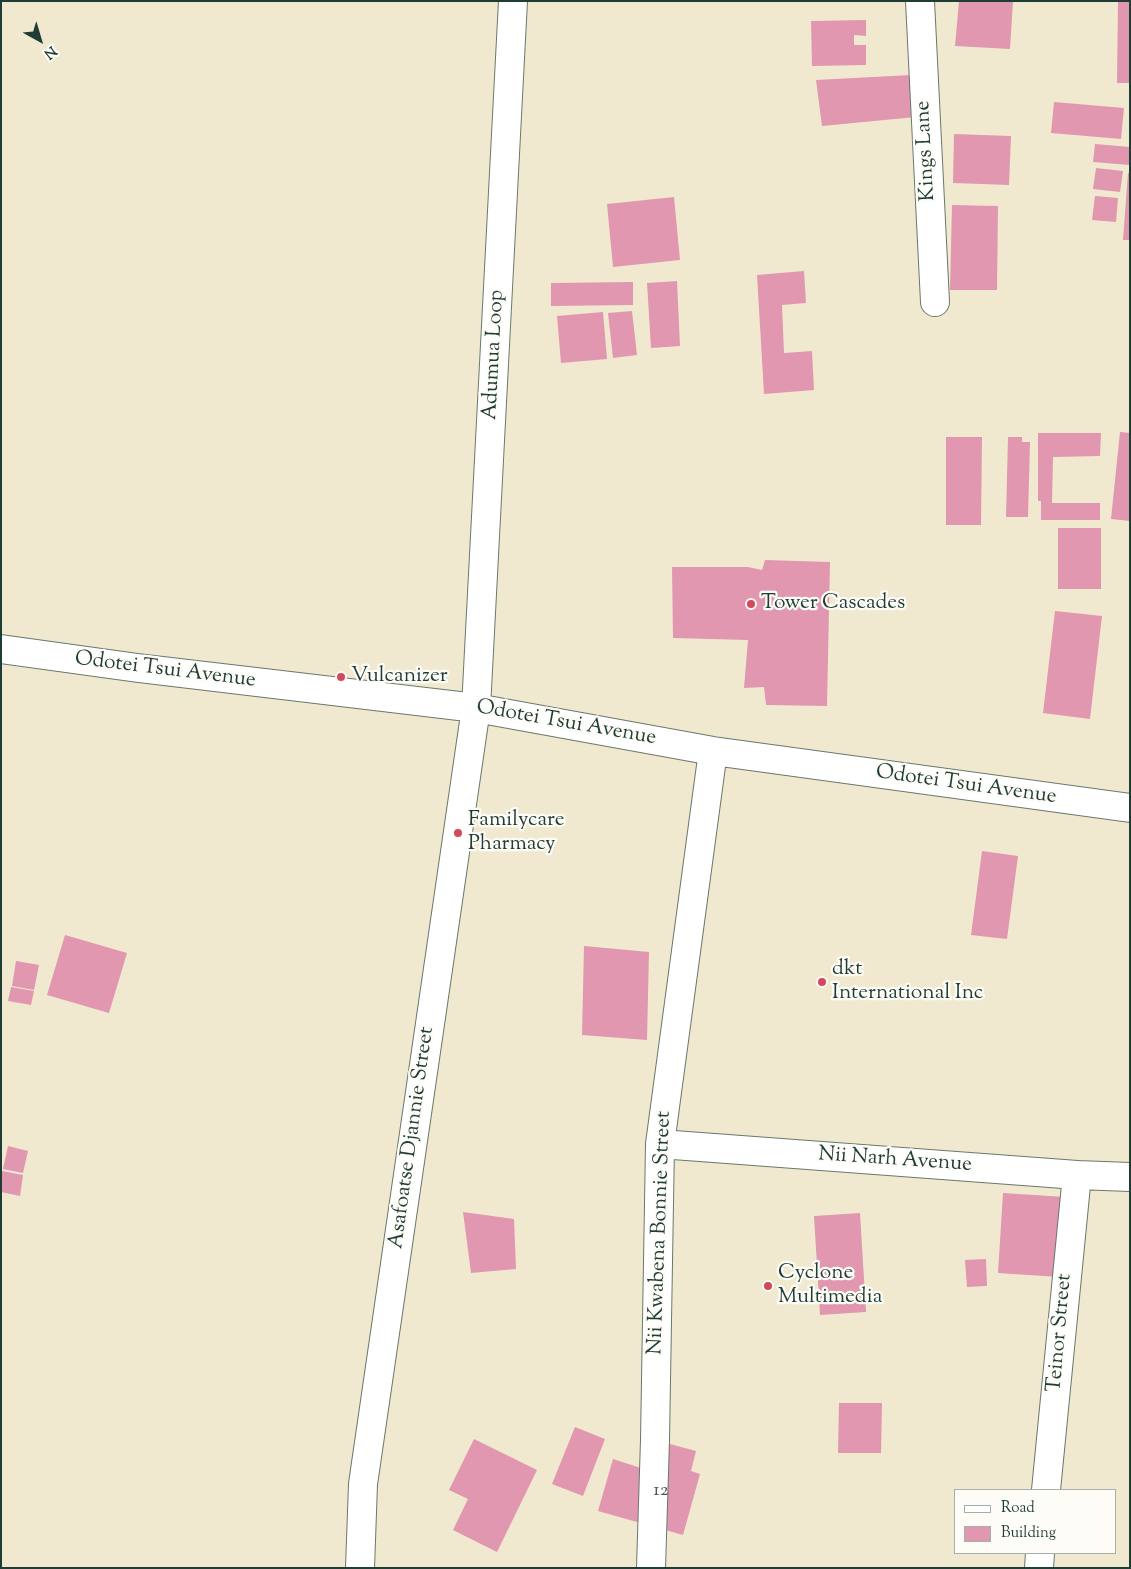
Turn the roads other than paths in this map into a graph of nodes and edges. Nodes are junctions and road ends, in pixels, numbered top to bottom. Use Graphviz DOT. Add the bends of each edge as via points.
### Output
graph roads {
  1 [pos="513,1"];
  2 [pos="920,1"];
  3 [pos="935,302"];
  4 [pos="1,649"];
  5 [pos="476,708"];
  6 [pos="713,750"];
  7 [pos="1130,808"];
  8 [pos="660,1144"];
  9 [pos="1077,1175"];
  10 [pos="1130,1177"];
  11 [pos="1046,1489"];
  12 [pos="1040,1554"];
  13 [pos="360,1568"];
  14 [pos="651,1568"];
  15 [pos="1039,1568"];
  1 -- 5 [label="street, Adumua Loop"];
  2 -- 3 [label="street, Kings Lane"];
  4 -- 5 [label="street, Odotei Tsui Avenue"];
  5 -- 6 [label="street, Odotei Tsui Avenue"];
  5 -- 13 [label="street, Asafoatse Djannie Street" via="363,1484"];
  6 -- 7 [label="street, Odotei Tsui Avenue"];
  6 -- 8 [label="street, Nii Kwabena Bonnie Street"];
  8 -- 9 [label="street, Nii Narh Avenue"];
  8 -- 14 [label="street, Nii Kwabena Bonnie Street"];
  9 -- 10 [label="street, Nii Narh Avenue"];
  9 -- 11 [label="street, Teinor Street"];
  12 -- 15 [label="street"];
}
